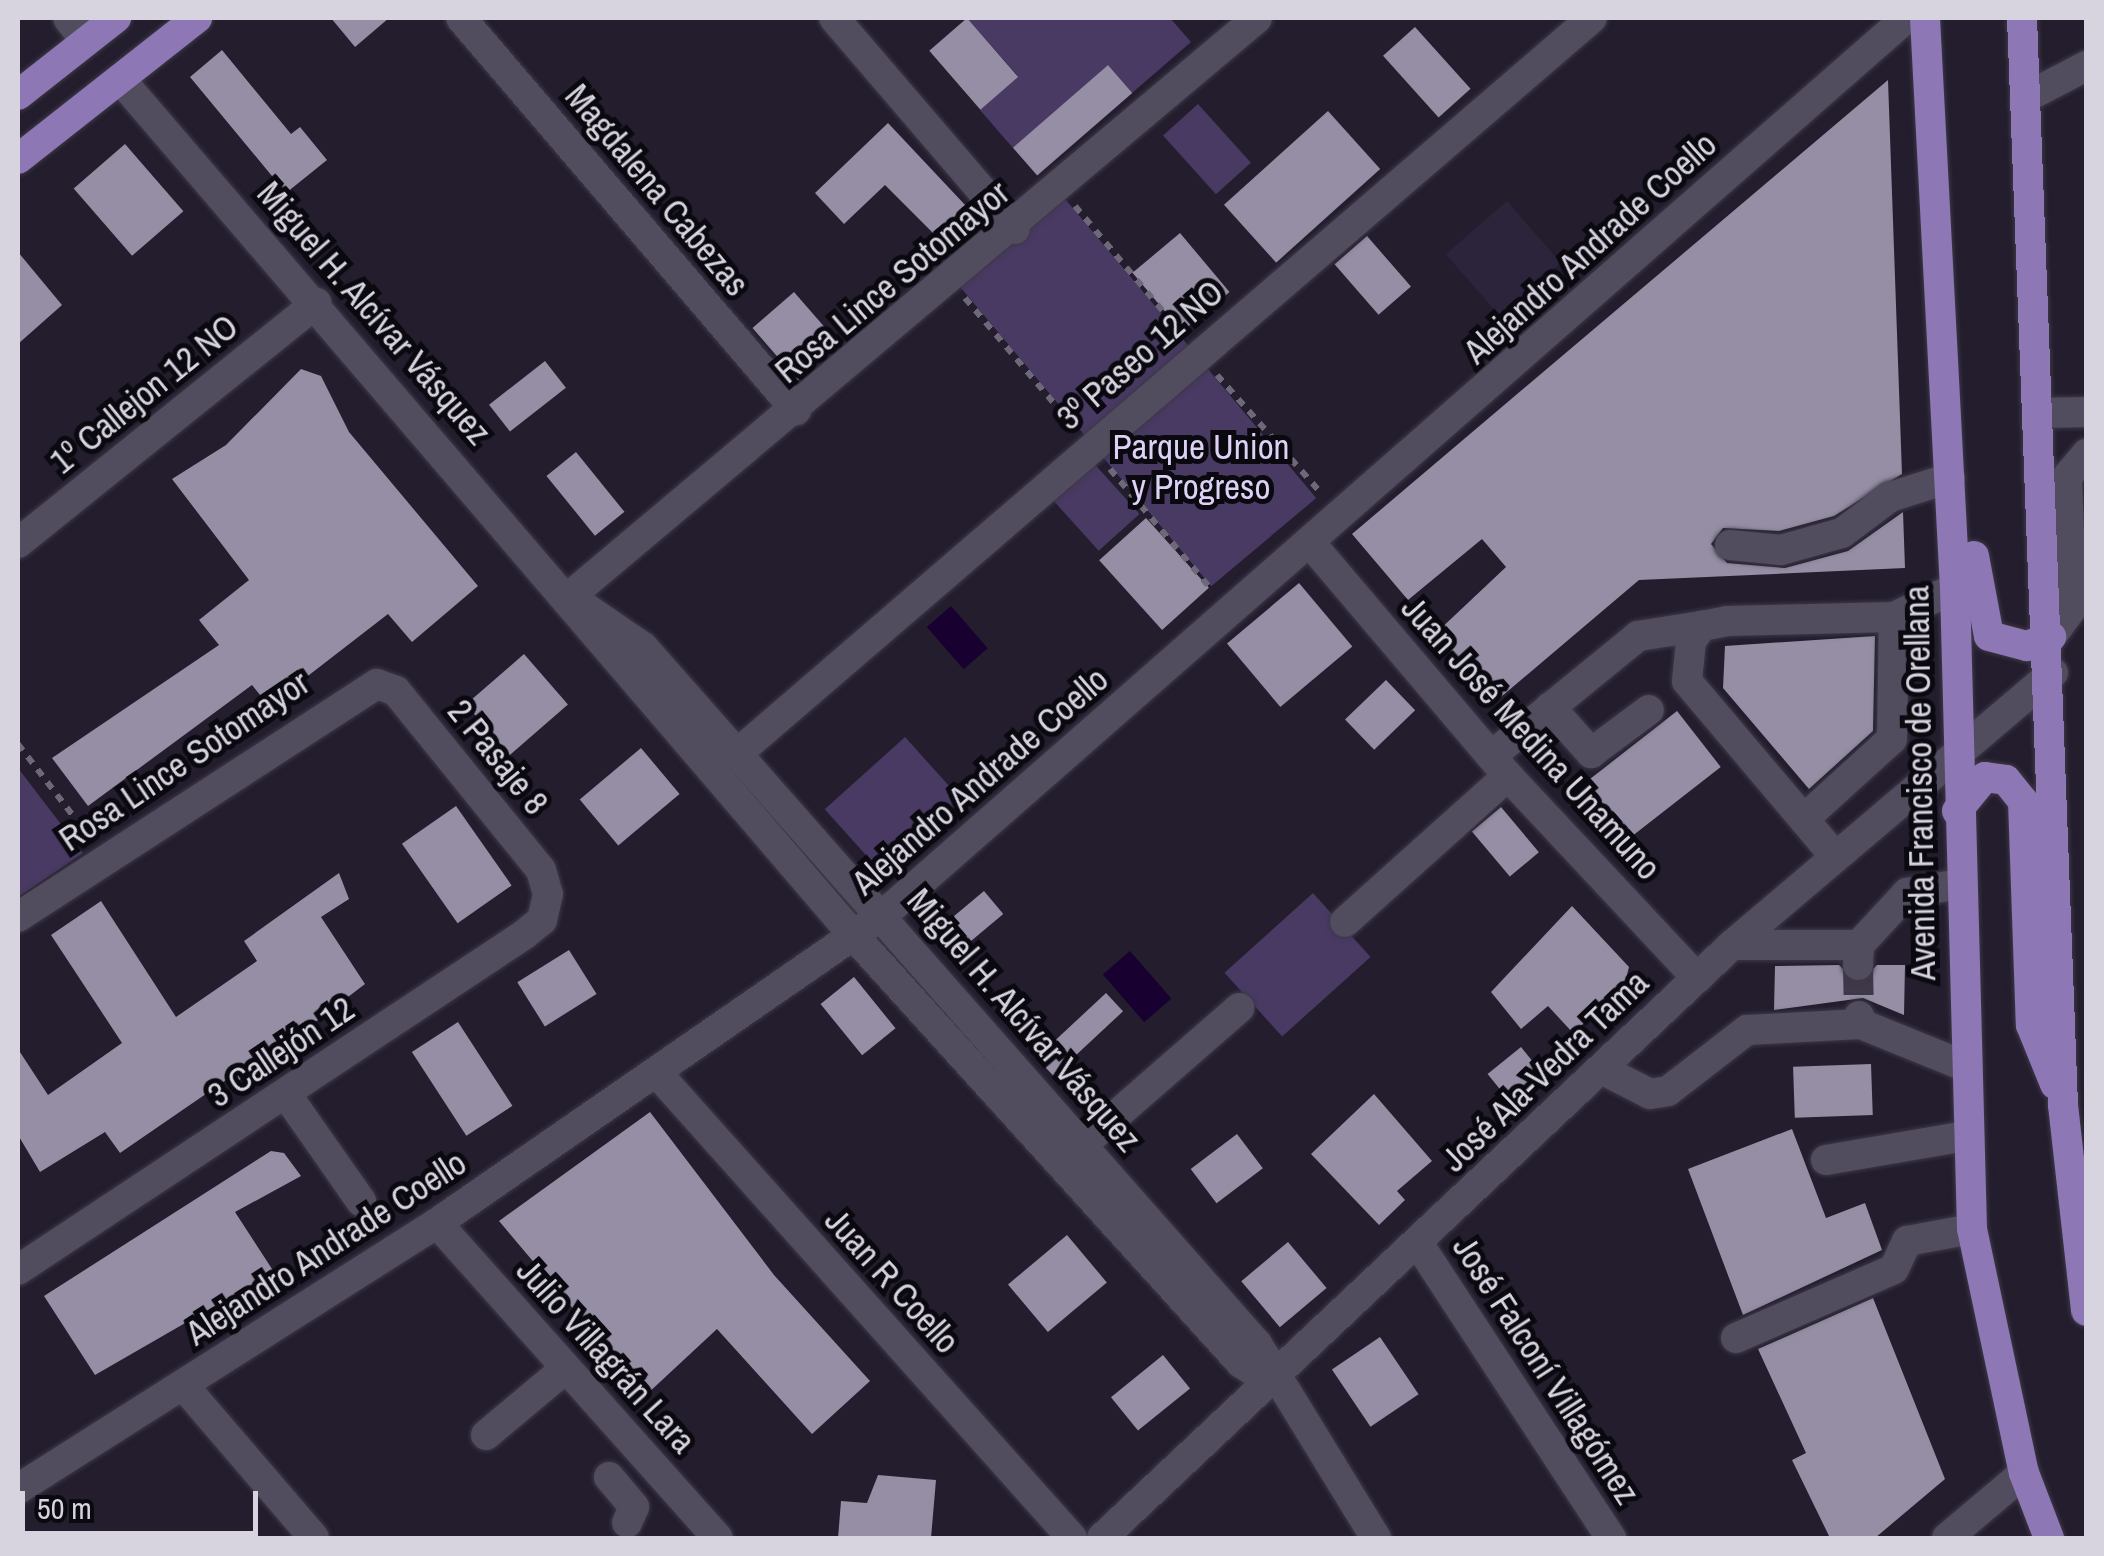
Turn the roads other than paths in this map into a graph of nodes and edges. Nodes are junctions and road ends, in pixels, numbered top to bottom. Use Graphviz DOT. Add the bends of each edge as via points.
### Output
graph roads {
  1 [pos="116,18"];
  2 [pos="197,18"];
  3 [pos="462,18"];
  4 [pos="834,18"];
  5 [pos="1257,18"];
  6 [pos="1592,18"];
  7 [pos="1906,18"];
  8 [pos="1925,18"];
  9 [pos="2022,18"];
  10 [pos="77,29"];
  11 [pos="2086,66"];
  12 [pos="120,78"];
  13 [pos="18,95"];
  14 [pos="2025,98"];
  15 [pos="18,160"];
  16 [pos="1016,229"];
  17 [pos="318,303"];
  18 [pos="1944,331"];
  19 [pos="796,410"];
  20 [pos="2086,412"];
  21 [pos="2038,413"];
  22 [pos="2086,454"];
  23 [pos="1950,478"];
  24 [pos="18,543"];
  25 [pos="1312,545"];
  26 [pos="1730,545"];
  27 [pos="1955,588"];
  28 [pos="569,597"];
  29 [pos="1894,616"];
  30 [pos="1702,626"];
  31 [pos="1638,636"];
  32 [pos="2050,637"];
  33 [pos="2053,673"];
  34 [pos="1688,681"];
  35 [pos="396,691"];
  36 [pos="1550,707"];
  37 [pos="1649,710"];
  38 [pos="1892,739"];
  39 [pos="739,752"];
  40 [pos="1955,753"];
  41 [pos="1499,766"];
  42 [pos="1886,810"];
  43 [pos="1956,811"];
  44 [pos="1804,819"];
  45 [pos="1833,854"];
  46 [pos="541,870"];
  47 [pos="1959,884"];
  48 [pos="884,914"];
  49 [pos="18,917"];
  50 [pos="1345,922"];
  51 [pos="854,936"];
  52 [pos="1732,946"];
  53 [pos="1697,978"];
  54 [pos="1240,1008"];
  55 [pos="1962,1065"];
  56 [pos="1601,1069"];
  57 [pos="657,1073"];
  58 [pos="286,1094"];
  59 [pos="2063,1105"];
  60 [pos="1966,1136"];
  61 [pos="1081,1146"];
  62 [pos="1826,1160"];
  63 [pos="361,1201"];
  64 [pos="437,1223"];
  65 [pos="1972,1229"];
  66 [pos="1418,1244"];
  67 [pos="18,1270"];
  68 [pos="2086,1312"];
  69 [pos="1736,1338"];
  70 [pos="566,1368"];
  71 [pos="1273,1382"];
  72 [pos="183,1385"];
  73 [pos="486,1436"];
  74 [pos="2024,1473"];
  75 [pos="609,1478"];
  76 [pos="18,1489"];
  77 [pos="627,1523"];
  78 [pos="314,1538"];
  79 [pos="718,1538"];
  80 [pos="1072,1538"];
  81 [pos="1102,1538"];
  82 [pos="1376,1538"];
  83 [pos="1611,1538"];
  84 [pos="1947,1538"];
  85 [pos="2049,1538"];
  1 -- 10 [label="main road"];
  2 -- 12 [label="main road"];
  3 -- 19 [label="street, Magdalena Cabezas"];
  4 -- 16 [label="street"];
  5 -- 16 [label="street, Rosa Lince Sotomayor"];
  6 -- 39 [label="street, 3º Paseo 12 NO"];
  7 -- 25 [label="street, Alejandro Andrade Coello"];
  8 -- 18 [label="main road, Avenida Francisco de Orellana"];
  9 -- 14 [label="main road"];
  10 -- 13 [label="main road"];
  11 -- 14 [label="street"];
  12 -- 15 [label="main road"];
  12 -- 17 [label="street, Miguel H. Alcívar Vásquez"];
  14 -- 21 [label="main road"];
  16 -- 19 [label="street, Rosa Lince Sotomayor"];
  17 -- 24 [label="street, 1º Callejon 12 NO"];
  17 -- 28 [label="street, Miguel H. Alcívar Vásquez"];
  18 -- 23 [label="main road, Avenida Francisco de Orellana"];
  18 -- 32 [label="main road" via="1966,408 1979,619 2006,643"];
  19 -- 28 [label="street, Rosa Lince Sotomayor"];
  20 -- 21 [label="street"];
  21 -- 32 [label="main road"];
  22 -- 32 [label="street" via="2066,477 2072,608"];
  23 -- 26 [label="street" via="1890,497 1842,533 1781,550"];
  23 -- 27 [label="main road, Avenida Francisco de Orellana"];
  25 -- 41 [label="street, Juan José Medina Unamuno"];
  25 -- 48 [label="street, Alejandro Andrade Coello"];
  27 -- 29 [label="street"];
  27 -- 40 [label="main road, Avenida Francisco de Orellana"];
  28 -- 39 [label="street, Miguel H. Alcívar Vásquez" via="643,647"];
  28 -- 51 [label="street, Miguel H. Alcívar Vásquez" via="612,663"];
  29 -- 30 [label="street"];
  29 -- 38 [label="street"];
  30 -- 31 [label="street"];
  30 -- 34 [label="street" via="1684,666"];
  31 -- 34 [label="street"];
  31 -- 36 [label="street"];
  32 -- 33 [label="main road"];
  33 -- 40 [label="street, José Ala-Vedra Tama"];
  33 -- 59 [label="main road"];
  34 -- 44 [label="street"];
  35 -- 46 [label="street, 2 Pasaje 8"];
  35 -- 49 [label="street, Rosa Lince Sotomayor" via="359,689"];
  36 -- 37 [label="street" via="1591,753"];
  36 -- 41 [label="street"];
  38 -- 42 [label="street"];
  38 -- 44 [label="street"];
  39 -- 48 [label="street, Miguel H. Alcívar Vásquez"];
  40 -- 42 [label="street, José Ala-Vedra Tama"];
  40 -- 43 [label="main road, Avenida Francisco de Orellana"];
  41 -- 50 [label="street"];
  41 -- 53 [label="street, Juan José Medina Unamuno"];
  42 -- 45 [label="street, José Ala-Vedra Tama"];
  43 -- 47 [label="main road, Avenida Francisco de Orellana"];
  43 -- 59 [label="main road" via="1985,777 2006,780 2023,801 2031,1025"];
  44 -- 45 [label="street"];
  45 -- 52 [label="street, José Ala-Vedra Tama"];
  46 -- 58 [label="street, 3 Callejón 12" via="542,920"];
  47 -- 52 [label="street" via="1908,893 1858,955"];
  47 -- 55 [label="main road, Avenida Francisco de Orellana"];
  48 -- 51 [label="street, Alejandro Andrade Coello"];
  48 -- 61 [label="street, Miguel H. Alcívar Vásquez"];
  51 -- 57 [label="street, Alejandro Andrade Coello"];
  51 -- 71 [label="street, Miguel H. Alcívar Vásquez" via="1241,1364"];
  52 -- 53 [label="street, José Ala-Vedra Tama"];
  53 -- 56 [label="street, José Ala-Vedra Tama"];
  54 -- 61 [label="street"];
  55 -- 56 [label="street" via="1860,1020 1747,1030 1668,1091 1650,1094"];
  55 -- 60 [label="main road, Avenida Francisco de Orellana"];
  56 -- 66 [label="street, José Ala-Vedra Tama"];
  57 -- 64 [label="street, Alejandro Andrade Coello"];
  57 -- 80 [label="street, Juan R Coello"];
  58 -- 63 [label="street"];
  58 -- 67 [label="street, 3 Callejón 12"];
  59 -- 68 [label="main road"];
  60 -- 62 [label="street"];
  60 -- 65 [label="main road, Avenida Francisco de Orellana"];
  61 -- 71 [label="street, Miguel H. Alcívar Vásquez" via="1256,1344"];
  64 -- 70 [label="street, Julio Villagrán Lara"];
  64 -- 72 [label="street, Alejandro Andrade Coello"];
  65 -- 69 [label="street" via="1906,1241 1894,1269"];
  65 -- 74 [label="main road, Avenida Francisco de Orellana"];
  66 -- 71 [label="street, José Ala-Vedra Tama"];
  66 -- 83 [label="street, José Falconí Villagómez"];
  70 -- 73 [label="street"];
  70 -- 79 [label="street, Julio Villagrán Lara"];
  71 -- 81 [label="street, José Ala-Vedra Tama"];
  71 -- 82 [label="street, Miguel H. Alcívar Vásquez"];
  72 -- 76 [label="street, Alejandro Andrade Coello"];
  72 -- 78 [label="street"];
  74 -- 84 [label="street"];
  74 -- 85 [label="main road, Avenida Francisco de Orellana"];
  75 -- 77 [label="street" via="634,1507"];
}
